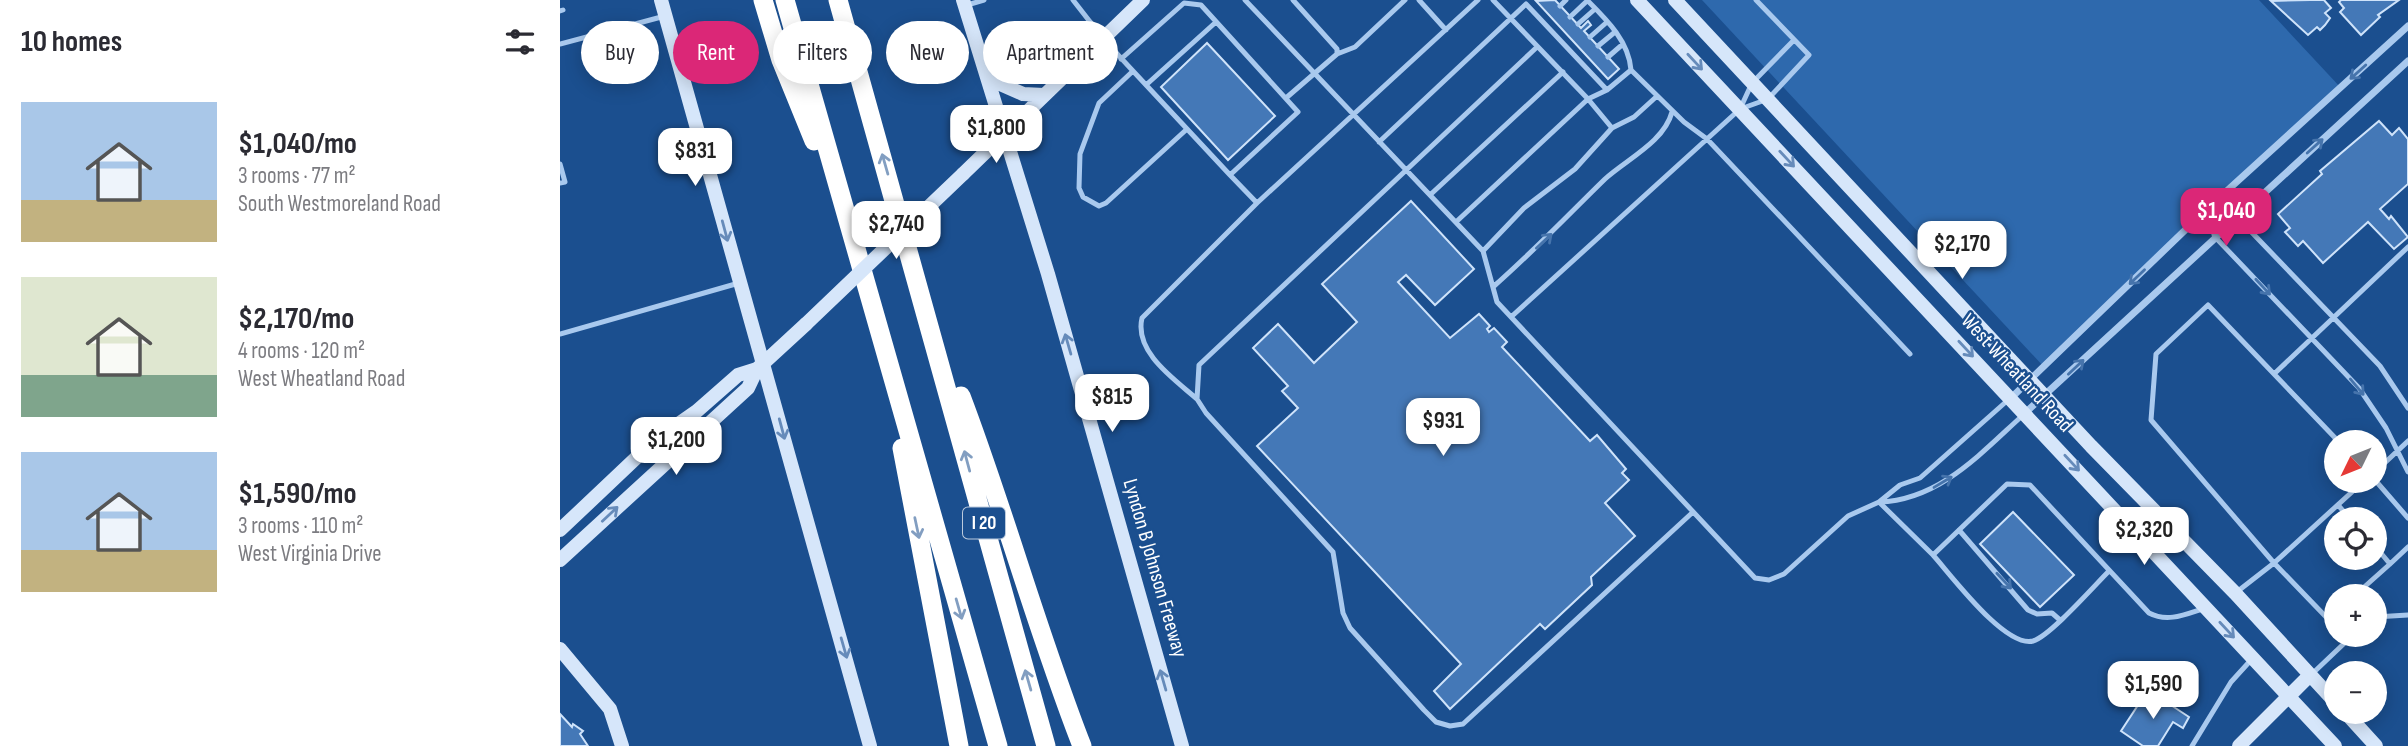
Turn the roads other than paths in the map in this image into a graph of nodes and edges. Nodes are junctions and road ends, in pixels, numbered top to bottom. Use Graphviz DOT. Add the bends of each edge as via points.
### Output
graph roads {
  1 [pos="661,0"];
  2 [pos="763,0"];
  3 [pos="785,0"];
  4 [pos="840,0"];
  5 [pos="984,0"];
  6 [pos="1073,0"];
  7 [pos="1143,0"];
  8 [pos="1245,0"];
  9 [pos="1293,0"];
  10 [pos="1405,0"];
  11 [pos="1419,0"];
  12 [pos="1478,0"];
  13 [pos="1493,0"];
  14 [pos="1566,0"];
  15 [pos="1587,0"];
  16 [pos="1637,0"];
  17 [pos="1675,0"];
  18 [pos="1756,0"];
  19 [pos="1528,2"];
  20 [pos="964,3"];
  21 [pos="1560,6"];
  22 [pos="1595,9"];
  23 [pos="1549,15"];
  24 [pos="665,16"];
  25 [pos="1570,17"];
  26 [pos="1510,19"];
  27 [pos="1089,21"];
  28 [pos="1543,21"];
  29 [pos="1216,22"];
  30 [pos="1607,22"];
  31 [pos="1118,24"];
  32 [pos="1578,24"];
  33 [pos="2408,26"];
  34 [pos="1560,27"];
  35 [pos="1446,30"];
  36 [pos="1615,32"];
  37 [pos="1554,33"];
  38 [pos="1567,34"];
  39 [pos="1590,37"];
  40 [pos="1560,40"];
  41 [pos="1794,40"];
  42 [pos="560,44"];
  43 [pos="1623,44"];
  44 [pos="1598,46"];
  45 [pos="1537,47"];
  46 [pos="1579,47"];
  47 [pos="1573,53"];
  48 [pos="1337,54"];
  49 [pos="1118,56"];
  50 [pos="1587,56"];
  51 [pos="1608,57"];
  52 [pos="1121,59"];
  53 [pos="983,61"];
  54 [pos="2408,61"];
  55 [pos="1581,62"];
  56 [pos="1597,66"];
  57 [pos="1631,70"];
  58 [pos="1133,71"];
  59 [pos="1563,72"];
  60 [pos="1590,72"];
  61 [pos="1315,74"];
  62 [pos="1752,83"];
  63 [pos="991,84"];
  64 [pos="1000,84"];
  65 [pos="1055,84"];
  66 [pos="1146,85"];
  67 [pos="1607,90"];
  68 [pos="1044,95"];
  69 [pos="1656,97"];
  70 [pos="1286,99"];
  71 [pos="1588,99"];
  72 [pos="1768,99"];
  73 [pos="1740,110"];
  74 [pos="1672,112"];
  75 [pos="1354,115"];
  76 [pos="1612,128"];
  77 [pos="1187,129"];
  78 [pos="1006,132"];
  79 [pos="1707,139"];
  80 [pos="1379,142"];
  81 [pos="560,164"];
  82 [pos="1407,171"];
  83 [pos="1230,175"];
  84 [pos="560,183"];
  85 [pos="1430,195"];
  86 [pos="1257,203"];
  87 [pos="2208,208"];
  88 [pos="2237,217"];
  89 [pos="1456,222"];
  90 [pos="850,230"];
  91 [pos="2216,238"];
  92 [pos="2408,247"];
  93 [pos="1483,251"];
  94 [pos="739,283"];
  95 [pos="1493,287"];
  96 [pos="924,300"];
  97 [pos="1511,317"];
  98 [pos="2332,319"];
  99 [pos="560,334"];
  100 [pos="2310,337"];
  101 [pos="883,341"];
  102 [pos="1910,354"];
  103 [pos="761,366"];
  104 [pos="2274,374"];
  105 [pos="2030,380"];
  106 [pos="2044,396"];
  107 [pos="1197,398"];
  108 [pos="2011,398"];
  109 [pos="2408,408"];
  110 [pos="2025,413"];
  111 [pos="2328,430"];
  112 [pos="2408,441"];
  113 [pos="2397,452"];
  114 [pos="2387,461"];
  115 [pos="2408,472"];
  116 [pos="2350,494"];
  117 [pos="2387,494"];
  118 [pos="1880,502"];
  119 [pos="2338,505"];
  120 [pos="1693,512"];
  121 [pos="2408,518"];
  122 [pos="560,530"];
  123 [pos="1959,530"];
  124 [pos="2408,547"];
  125 [pos="1933,555"];
  126 [pos="560,560"];
  127 [pos="2387,560"];
  128 [pos="2274,563"];
  129 [pos="2390,564"];
  130 [pos="2109,571"];
  131 [pos="2368,584"];
  132 [pos="2235,593"];
  133 [pos="2206,607"];
  134 [pos="2408,615"];
  135 [pos="2324,616"];
  136 [pos="2387,616"];
  137 [pos="2060,620"];
  138 [pos="2340,647"];
  139 [pos="560,649"];
  140 [pos="2253,658"];
  141 [pos="2310,675"];
  142 [pos="2324,690"];
  143 [pos="2289,696"];
  144 [pos="2356,724"];
  145 [pos="622,746"];
  146 [pos="870,746"];
  147 [pos="960,746"];
  148 [pos="998,746"];
  149 [pos="1046,746"];
  150 [pos="1082,746"];
  151 [pos="1182,746"];
  152 [pos="2192,746"];
  153 [pos="2239,746"];
  154 [pos="2335,746"];
  155 [pos="2376,746"];
  1 -- 24 [label="main road"];
  2 -- 90 [label="highway" via="781,60"];
  3 -- 90 [label="highway, I 20"];
  96 -- 4 [label="highway, I 20, one-way"];
  5 -- 20 [label="lane"];
  6 -- 27 [label="lane"];
  7 -- 31 [label="main road"];
  8 -- 61 [label="lane"];
  9 -- 48 [label="lane"];
  10 -- 48 [label="lane" via="1355,47"];
  11 -- 35 [label="lane"];
  12 -- 35 [label="lane"];
  13 -- 26 [label="lane"];
  14 -- 21 [label="lane"];
  15 -- 22 [label="lane"];
  15 -- 25 [label="lane"];
  16 -- 73 [label="main road, West Wheatland Road, one-way"];
  17 -- 62 [label="main road, West Wheatland Road"];
  18 -- 41 [label="lane"];
  19 -- 26 [label="lane"];
  19 -- 28 [label="lane"];
  20 -- 53 [label="main road, Lyndon B Johnson Freeway"];
  22 -- 30 [label="lane"];
  22 -- 32 [label="lane"];
  23 -- 28 [label="lane"];
  24 -- 42 [label="lane"];
  24 -- 94 [label="main road, one-way"];
  26 -- 45 [label="lane"];
  26 -- 80 [label="lane"];
  28 -- 37 [label="lane"];
  29 -- 52 [label="lane" via="1201,5 1184,4"];
  29 -- 66 [label="lane"];
  29 -- 70 [label="lane"];
  30 -- 36 [label="lane"];
  30 -- 39 [label="lane"];
  33 -- 87 [label="street, one-way"];
  34 -- 37 [label="lane"];
  35 -- 75 [label="lane"];
  36 -- 43 [label="lane"];
  36 -- 44 [label="lane"];
  37 -- 40 [label="lane"];
  38 -- 40 [label="lane"];
  40 -- 47 [label="lane"];
  41 -- 62 [label="lane"];
  41 -- 72 [label="lane" via="1809,55"];
  43 -- 51 [label="lane"];
  43 -- 57 [label="lane"];
  45 -- 59 [label="lane"];
  45 -- 82 [label="lane"];
  46 -- 47 [label="lane"];
  47 -- 55 [label="lane"];
  48 -- 61 [label="lane"];
  49 -- 52 [label="lane"];
  50 -- 55 [label="lane"];
  52 -- 58 [label="lane"];
  88 -- 54 [label="street, one-way"];
  55 -- 60 [label="lane"];
  56 -- 60 [label="lane"];
  57 -- 67 [label="lane"];
  57 -- 69 [label="lane"];
  58 -- 66 [label="lane"];
  58 -- 77 [label="lane" via="1099,103 1080,154 1083,197 1099,206 1107,203"];
  59 -- 71 [label="lane"];
  59 -- 85 [label="lane"];
  60 -- 67 [label="lane"];
  61 -- 70 [label="lane"];
  61 -- 75 [label="lane"];
  62 -- 72 [label="main road, West Wheatland Road"];
  62 -- 73 [label="lane"];
  63 -- 78 [label="main road, Lyndon B Johnson Freeway"];
  64 -- 68 [label="main road" via="1023,94"];
  65 -- 68 [label="main road"];
  66 -- 77 [label="lane"];
  67 -- 71 [label="lane"];
  68 -- 78 [label="main road"];
  69 -- 74 [label="lane"];
  69 -- 76 [label="lane" via="1634,117"];
  70 -- 83 [label="lane" via="1298,112"];
  71 -- 76 [label="lane"];
  71 -- 89 [label="lane"];
  72 -- 73 [label="lane"];
  72 -- 105 [label="main road, West Wheatland Road"];
  73 -- 79 [label="lane"];
  73 -- 108 [label="main road, West Wheatland Road, one-way"];
  74 -- 79 [label="lane"];
  95 -- 74 [label="lane, one-way" via="1606,178 1656,138"];
  75 -- 80 [label="lane"];
  75 -- 86 [label="lane"];
  76 -- 93 [label="lane"];
  77 -- 83 [label="lane"];
  78 -- 103 [label="main road, bridge"];
  151 -- 78 [label="main road, Lyndon B Johnson Freeway, one-way"];
  79 -- 97 [label="lane"];
  79 -- 102 [label="lane"];
  80 -- 82 [label="lane"];
  81 -- 84 [label="lane" via="565,182"];
  82 -- 85 [label="lane"];
  82 -- 107 [label="lane" via="1199,365"];
  83 -- 86 [label="lane"];
  85 -- 89 [label="lane"];
  86 -- 107 [label="lane" via="1142,318 1142,336 1161,368"];
  87 -- 88 [label="street"];
  87 -- 91 [label="street"];
  87 -- 105 [label="street, one-way"];
  88 -- 91 [label="street"];
  88 -- 98 [label="lane"];
  89 -- 93 [label="lane"];
  90 -- 101 [label="highway, I 20"];
  91 -- 100 [label="lane, one-way"];
  106 -- 91 [label="street, one-way"];
  92 -- 98 [label="lane"];
  93 -- 95 [label="lane"];
  94 -- 99 [label="lane"];
  94 -- 103 [label="main road"];
  95 -- 97 [label="lane" via="1497,302"];
  149 -- 96 [label="highway, I 20, one-way"];
  96 -- 150 [label="highway" via="993,480"];
  97 -- 120 [label="lane"];
  98 -- 100 [label="lane"];
  98 -- 109 [label="lane" via="2380,366"];
  100 -- 104 [label="lane"];
  100 -- 113 [label="lane, one-way" via="2359,388"];
  101 -- 147 [label="highway, one-way"];
  101 -- 148 [label="highway, I 20, one-way"];
  103 -- 122 [label="main road" via="738,375 654,441"];
  126 -- 103 [label="main road, one-way" via="748,388"];
  103 -- 146 [label="main road, one-way"];
  104 -- 111 [label="lane"];
  104 -- 128 [label="lane" via="2208,305 2156,354 2151,420"];
  105 -- 106 [label="main road, West Wheatland Road"];
  105 -- 108 [label="street"];
  106 -- 110 [label="street"];
  106 -- 132 [label="main road, West Wheatland Road"];
  107 -- 120 [label="lane" via="1333,552 1343,613 1350,628 1436,722 1450,726 1464,724 1506,688"];
  108 -- 110 [label="main road, West Wheatland Road"];
  108 -- 118 [label="lane" via="1920,478 1900,485"];
  118 -- 110 [label="lane, one-way" via="1903,502 1950,479"];
  110 -- 133 [label="main road, West Wheatland Road, one-way"];
  112 -- 113 [label="lane"];
  113 -- 114 [label="lane"];
  113 -- 115 [label="lane"];
  116 -- 119 [label="lane"];
  117 -- 121 [label="lane"];
  118 -- 120 [label="lane" via="1848,516 1784,574 1769,580 1755,578"];
  118 -- 125 [label="lane"];
  119 -- 128 [label="lane"];
  123 -- 125 [label="lane"];
  123 -- 130 [label="lane" via="2007,484 2030,485"];
  123 -- 137 [label="lane, one-way" via="2028,610 2052,613"];
  124 -- 129 [label="lane"];
  125 -- 137 [label="lane" via="2000,628 2019,641 2034,641"];
  127 -- 129 [label="lane"];
  128 -- 132 [label="lane"];
  128 -- 135 [label="lane"];
  129 -- 131 [label="lane"];
  130 -- 133 [label="lane" via="2157,618 2175,618"];
  130 -- 137 [label="lane"];
  132 -- 141 [label="main road, West Wheatland Road"];
  133 -- 140 [label="main road, West Wheatland Road, one-way"];
  134 -- 136 [label="lane"];
  138 -- 141 [label="lane"];
  139 -- 145 [label="main road" via="610,709"];
  140 -- 143 [label="main road, West Wheatland Road"];
  140 -- 152 [label="lane" via="2231,682"];
  141 -- 142 [label="main road, West Wheatland Road"];
  141 -- 143 [label="main road"];
  143 -- 153 [label="main road"];
  143 -- 154 [label="main road, West Wheatland Road"];
  144 -- 155 [label="main road"];
}
